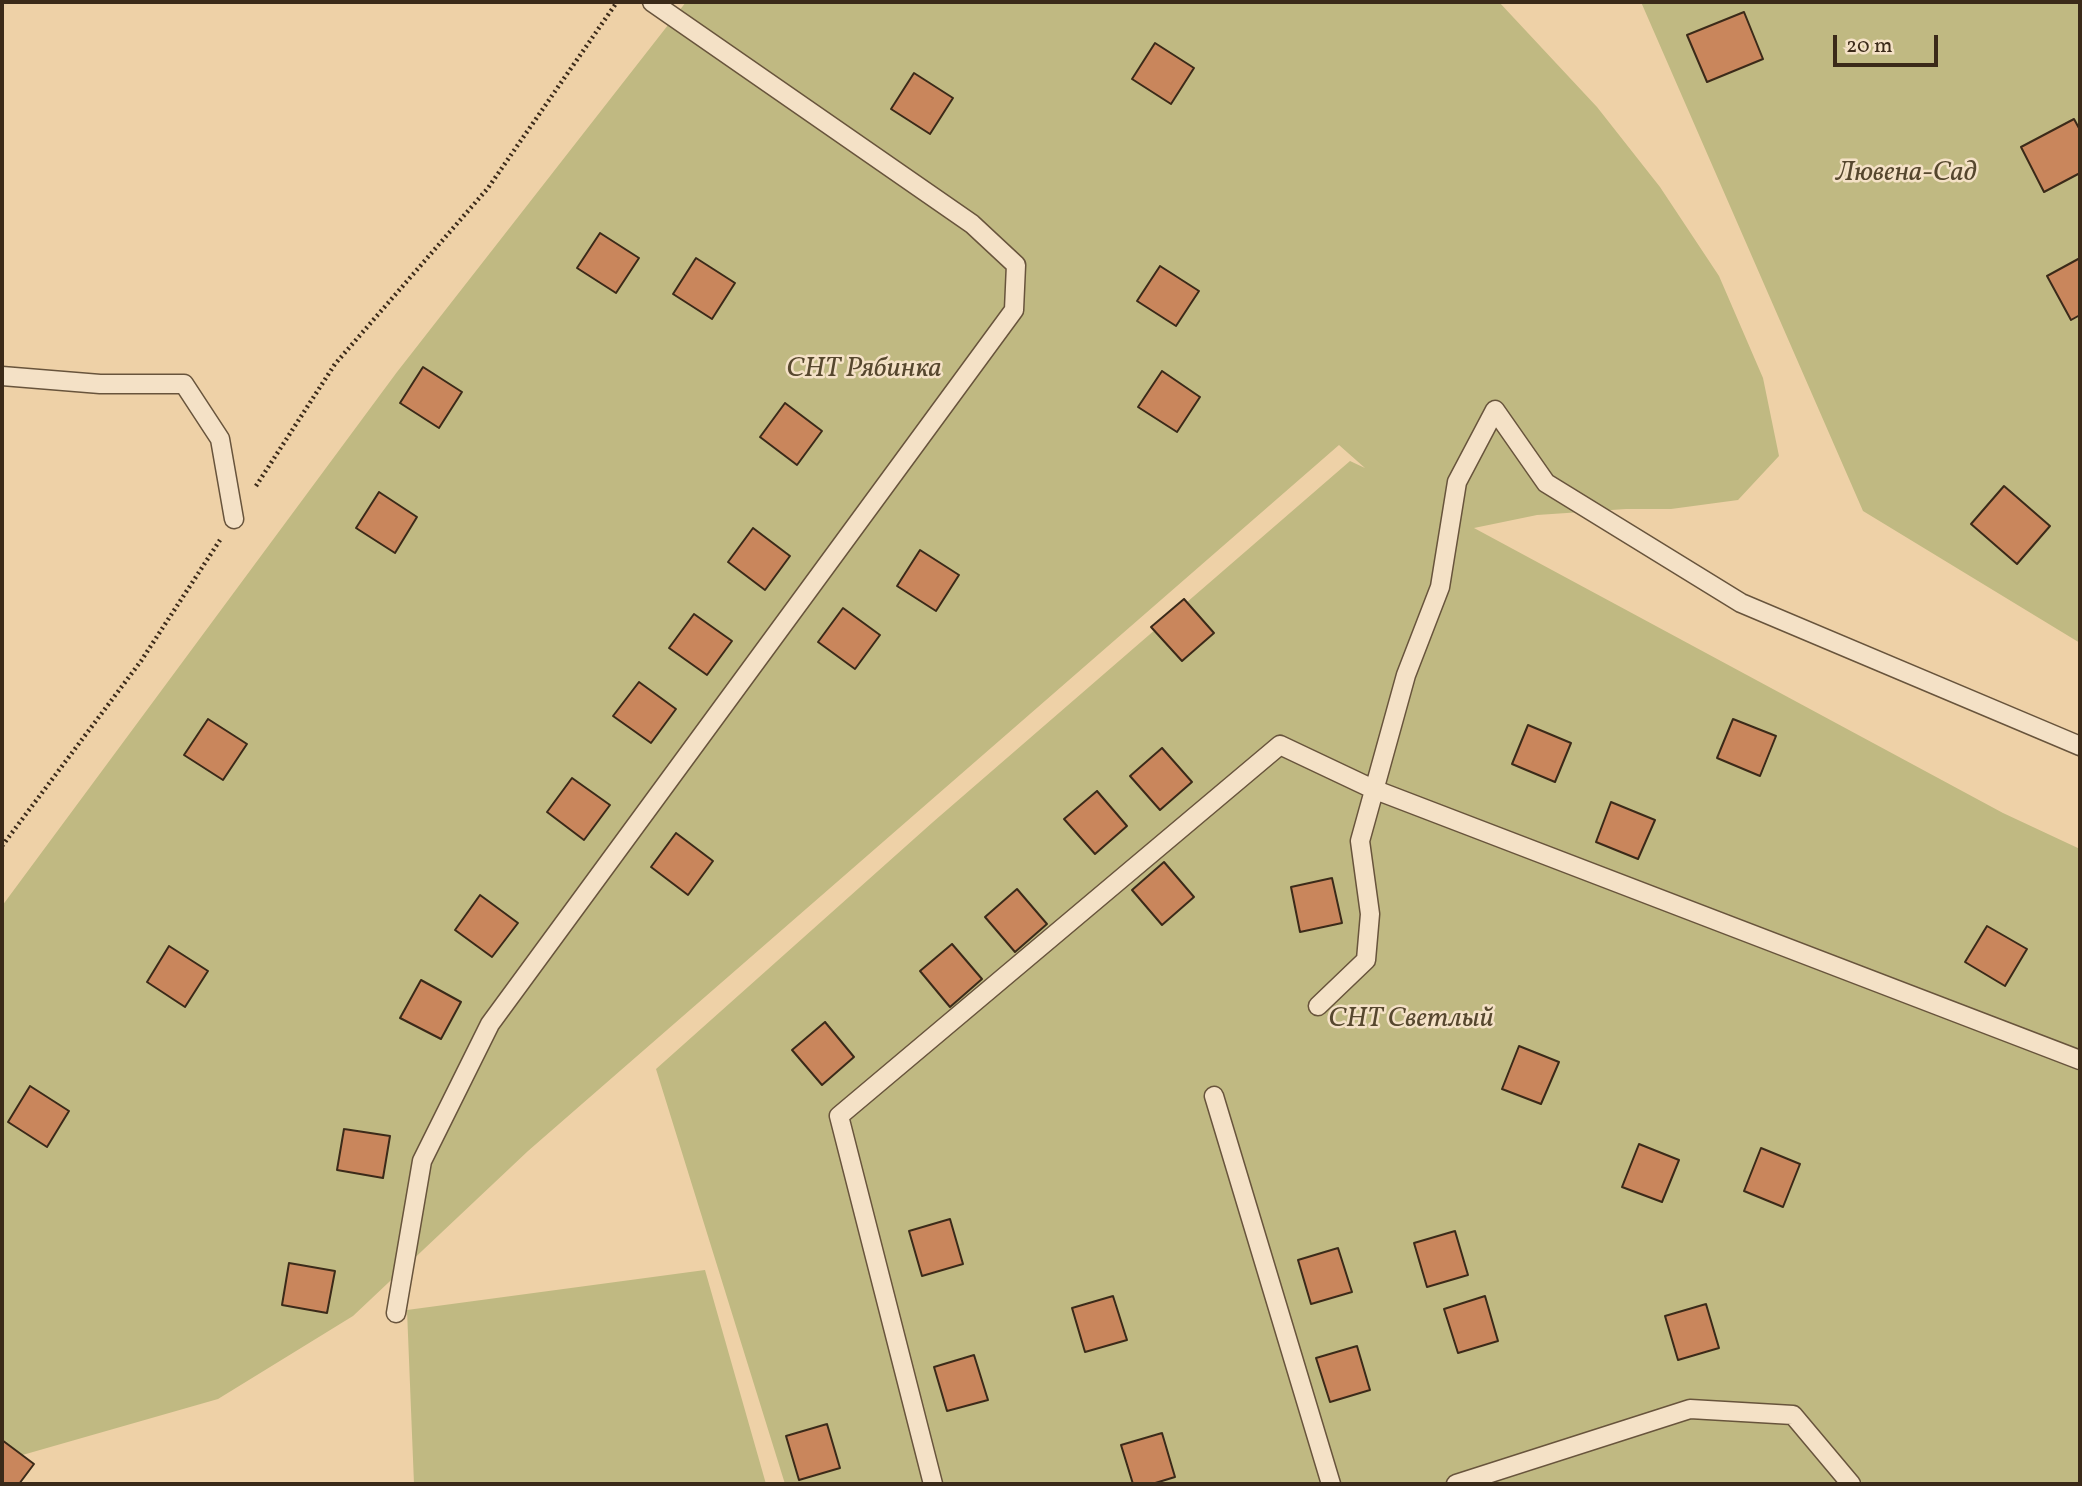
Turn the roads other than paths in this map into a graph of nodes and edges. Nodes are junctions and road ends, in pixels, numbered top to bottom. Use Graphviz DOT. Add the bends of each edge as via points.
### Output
graph roads {
  1 [pos="652,2"];
  2 [pos="2,376"];
  3 [pos="234,519"];
  4 [pos="2080,746"];
  5 [pos="1374,789"];
  6 [pos="1318,1006"];
  7 [pos="2080,1060"];
  8 [pos="1214,1096"];
  9 [pos="396,1313"];
  10 [pos="933,1484"];
  11 [pos="1331,1484"];
  12 [pos="1456,1484"];
  13 [pos="1852,1484"];
  1 -- 9 [label="lane" via="972,224 1016,265 1014,310 490,1024 422,1161"];
  2 -- 3 [label="lane" via="100,384 184,384 220,439"];
  4 -- 5 [label="lane" via="1741,603 1546,483 1495,410 1457,482 1440,587 1406,675"];
  5 -- 6 [label="lane" via="1360,841 1370,914 1366,960"];
  5 -- 7 [label="lane"];
  5 -- 10 [label="lane" via="1280,745 839,1116"];
  8 -- 11 [label="lane"];
  12 -- 13 [label="lane" via="1690,1409 1793,1415"];
}
